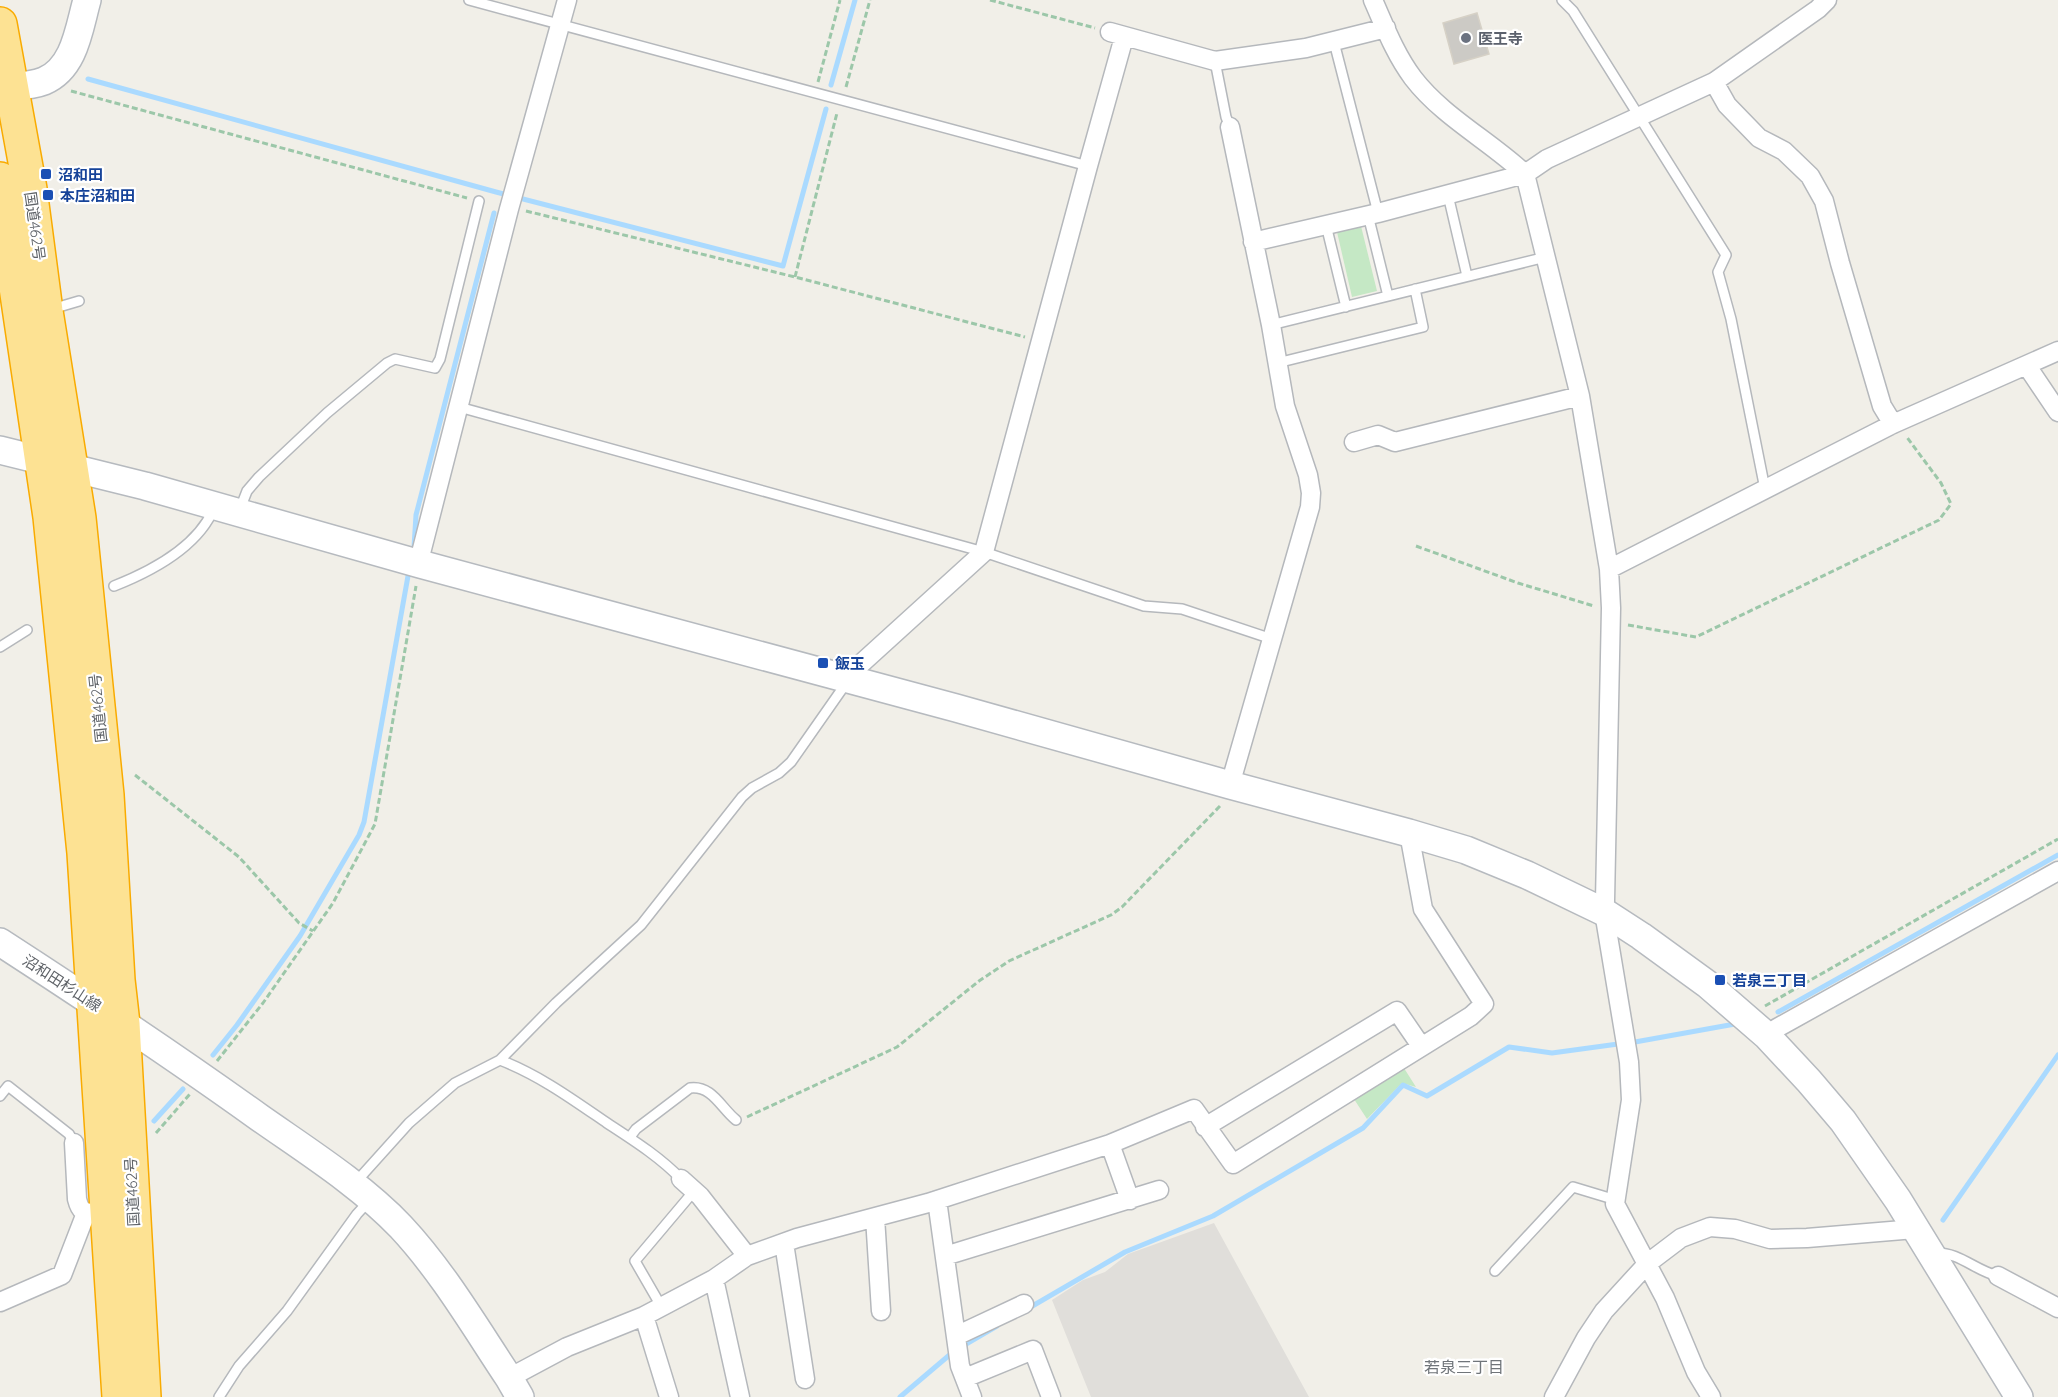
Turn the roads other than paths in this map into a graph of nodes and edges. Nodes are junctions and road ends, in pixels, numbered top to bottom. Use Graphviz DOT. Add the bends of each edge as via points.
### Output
graph roads {
  1 [pos="87,0"];
  2 [pos="469,0"];
  3 [pos="567,0"];
  4 [pos="1373,0"];
  5 [pos="1562,0"];
  6 [pos="1827,0"];
  7 [pos="0,24"];
  8 [pos="560,25"];
  9 [pos="1386,28"];
  10 [pos="1334,42"];
  11 [pos="1215,61"];
  12 [pos="1714,82"];
  13 [pos="11,87"];
  14 [pos="1638,116"];
  15 [pos="1230,128"];
  16 [pos="1088,166"];
  17 [pos="1525,174"];
  18 [pos="0,179"];
  19 [pos="1448,195"];
  20 [pos="479,201"];
  21 [pos="1373,214"];
  22 [pos="1326,225"];
  23 [pos="1253,242"];
  24 [pos="1546,257"];
  25 [pos="1467,276"];
  26 [pos="1415,289"];
  27 [pos="1388,296"];
  28 [pos="79,302"];
  29 [pos="1346,307"];
  30 [pos="46,311"];
  31 [pos="1271,325"];
  32 [pos="2058,351"];
  33 [pos="1277,363"];
  34 [pos="2027,366"];
  35 [pos="1580,396"];
  36 [pos="459,407"];
  37 [pos="2058,412"];
  38 [pos="1895,423"];
  39 [pos="1354,442"];
  40 [pos="0,450"];
  41 [pos="57,464"];
  42 [pos="1765,489"];
  43 [pos="227,509"];
  44 [pos="984,552"];
  45 [pos="420,564"];
  46 [pos="1609,569"];
  47 [pos="114,586"];
  48 [pos="27,630"];
  49 [pos="1272,639"];
  50 [pos="0,647"];
  51 [pos="849,680"];
  52 [pos="1230,785"];
  53 [pos="1409,833"];
  54 [pos="2058,872"];
  55 [pos="1604,912"];
  56 [pos="0,942"];
  57 [pos="92,1002"];
  58 [pos="123,1024"];
  59 [pos="1767,1036"];
  60 [pos="1421,1046"];
  61 [pos="500,1060"];
  62 [pos="0,1096"];
  63 [pos="736,1120"];
  64 [pos="1205,1127"];
  65 [pos="630,1137"];
  66 [pos="74,1143"];
  67 [pos="1110,1144"];
  68 [pos="688,1185"];
  69 [pos="1159,1190"];
  70 [pos="362,1192"];
  71 [pos="937,1200"];
  72 [pos="1130,1200"];
  73 [pos="1616,1200"];
  74 [pos="96,1213"];
  75 [pos="875,1217"];
  76 [pos="1915,1229"];
  77 [pos="784,1242"];
  78 [pos="1930,1253"];
  79 [pos="747,1256"];
  80 [pos="945,1256"];
  81 [pos="1648,1263"];
  82 [pos="1495,1270"];
  83 [pos="1998,1276"];
  84 [pos="714,1279"];
  85 [pos="0,1302"];
  86 [pos="1024,1304"];
  87 [pos="661,1306"];
  88 [pos="2058,1308"];
  89 [pos="881,1311"];
  90 [pos="645,1316"];
  91 [pos="958,1346"];
  92 [pos="965,1378"];
  93 [pos="806,1379"];
  94 [pos="514,1388"];
  95 [pos="119,1397"];
  96 [pos="144,1397"];
  97 [pos="219,1397"];
  98 [pos="669,1397"];
  99 [pos="740,1397"];
  100 [pos="972,1397"];
  101 [pos="1051,1397"];
  102 [pos="1554,1397"];
  103 [pos="1711,1397"];
  104 [pos="2019,1397"];
  1 -- 13 [label="street" via="68,61 53,76"];
  2 -- 8 [label="lane"];
  3 -- 8 [label="street"];
  4 -- 9 [label="street"];
  5 -- 14 [label="lane" via="1573,11"];
  6 -- 12 [label="street"];
  7 -- 13 [label="highway, 国道462号"];
  8 -- 16 [label="lane"];
  8 -- 36 [label="street"];
  9 -- 10 [label="street"];
  9 -- 17 [label="street" via="1414,79"];
  10 -- 11 [label="street"];
  10 -- 21 [label="lane"];
  11 -- 15 [label="lane"];
  11 -- 16 [label="street" via="1117,35"];
  12 -- 14 [label="street"];
  12 -- 38 [label="street" via="1727,105 1759,138 1784,152 1810,176 1824,201 1882,406"];
  13 -- 30 [label="highway, 国道462号" via="30,189"];
  14 -- 17 [label="street" via="1547,159"];
  14 -- 42 [label="lane" via="1726,255 1718,272"];
  15 -- 23 [label="street"];
  16 -- 44 [label="street"];
  17 -- 19 [label="street"];
  17 -- 24 [label="street"];
  18 -- 41 [label="highway, 国道462号"];
  19 -- 21 [label="street"];
  19 -- 25 [label="lane"];
  20 -- 43 [label="lane" via="435,368 395,359 387,363 327,413"];
  21 -- 22 [label="street"];
  21 -- 27 [label="lane"];
  22 -- 23 [label="street"];
  22 -- 29 [label="lane"];
  23 -- 31 [label="street"];
  24 -- 25 [label="lane"];
  24 -- 35 [label="street"];
  25 -- 26 [label="lane"];
  26 -- 27 [label="lane"];
  26 -- 33 [label="lane" via="1423,327"];
  27 -- 29 [label="lane"];
  28 -- 30 [label="lane"];
  29 -- 31 [label="lane"];
  30 -- 41 [label="highway, 国道462号"];
  31 -- 33 [label="street"];
  32 -- 34 [label="street"];
  33 -- 49 [label="street" via="1285,406 1311,493"];
  34 -- 37 [label="street"];
  34 -- 38 [label="street"];
  35 -- 39 [label="street" via="1395,442 1378,435"];
  35 -- 46 [label="street"];
  36 -- 44 [label="lane"];
  36 -- 45 [label="street"];
  38 -- 42 [label="street"];
  40 -- 41 [label="street"];
  41 -- 43 [label="street"];
  41 -- 57 [label="highway, 国道462号" via="50,517 84,853"];
  41 -- 58 [label="highway, 国道462号" via="107,795"];
  42 -- 46 [label="street"];
  43 -- 45 [label="street"];
  43 -- 47 [label="lane" via="159,563"];
  44 -- 49 [label="lane" via="1144,606 1182,609"];
  44 -- 51 [label="street" via="853,671"];
  45 -- 51 [label="street"];
  46 -- 55 [label="street"];
  48 -- 50 [label="lane"];
  49 -- 52 [label="street"];
  51 -- 52 [label="street"];
  51 -- 61 [label="lane" via="791,762 742,797 641,925"];
  52 -- 53 [label="street"];
  53 -- 55 [label="street" via="1527,874"];
  53 -- 60 [label="street" via="1423,909 1484,1004"];
  54 -- 59 [label="street"];
  55 -- 59 [label="street" via="1673,958"];
  55 -- 73 [label="street" via="1629,1062 1631,1100"];
  56 -- 57 [label="street, 沼和田杉山線"];
  57 -- 58 [label="street, 沼和田杉山線"];
  57 -- 74 [label="highway, 国道462号"];
  58 -- 70 [label="street, 沼和田杉山線"];
  58 -- 96 [label="highway, 国道462号"];
  59 -- 76 [label="street" via="1843,1121"];
  60 -- 64 [label="street" via="1397,1011"];
  60 -- 64 [label="street" via="1233,1164"];
  61 -- 65 [label="lane" via="543,1080"];
  61 -- 70 [label="lane" via="455,1083 410,1123"];
  62 -- 66 [label="lane" via="8,1086 69,1134"];
  63 -- 65 [label="lane" via="705,1089 690,1088"];
  64 -- 67 [label="street" via="1194,1109"];
  65 -- 68 [label="lane"];
  66 -- 74 [label="street" via="76,1199 81,1211"];
  67 -- 71 [label="street"];
  67 -- 72 [label="street"];
  68 -- 79 [label="street"];
  68 -- 87 [label="lane" via="634,1261"];
  69 -- 72 [label="street"];
  70 -- 94 [label="street, 沼和田杉山線" via="427,1257"];
  70 -- 97 [label="lane" via="357,1214"];
  71 -- 75 [label="street"];
  71 -- 80 [label="street"];
  72 -- 80 [label="street"];
  73 -- 81 [label="street"];
  73 -- 82 [label="lane" via="1573,1187"];
  74 -- 85 [label="street" via="62,1275"];
  74 -- 95 [label="highway, 国道462号"];
  75 -- 77 [label="street"];
  75 -- 89 [label="street"];
  76 -- 78 [label="street"];
  76 -- 81 [label="street" via="1770,1239 1710,1227 1681,1238"];
  77 -- 79 [label="street"];
  77 -- 93 [label="street"];
  78 -- 83 [label="lane" via="1951,1254"];
  78 -- 104 [label="street"];
  79 -- 84 [label="street"];
  80 -- 91 [label="street"];
  81 -- 102 [label="street" via="1604,1311"];
  81 -- 103 [label="street"];
  83 -- 88 [label="street"];
  84 -- 87 [label="street"];
  84 -- 99 [label="street"];
  86 -- 91 [label="street"];
  87 -- 90 [label="street"];
  90 -- 94 [label="street" via="567,1347"];
  90 -- 98 [label="street"];
  91 -- 92 [label="street"];
  92 -- 100 [label="street"];
  92 -- 101 [label="street" via="1033,1350"];
}
